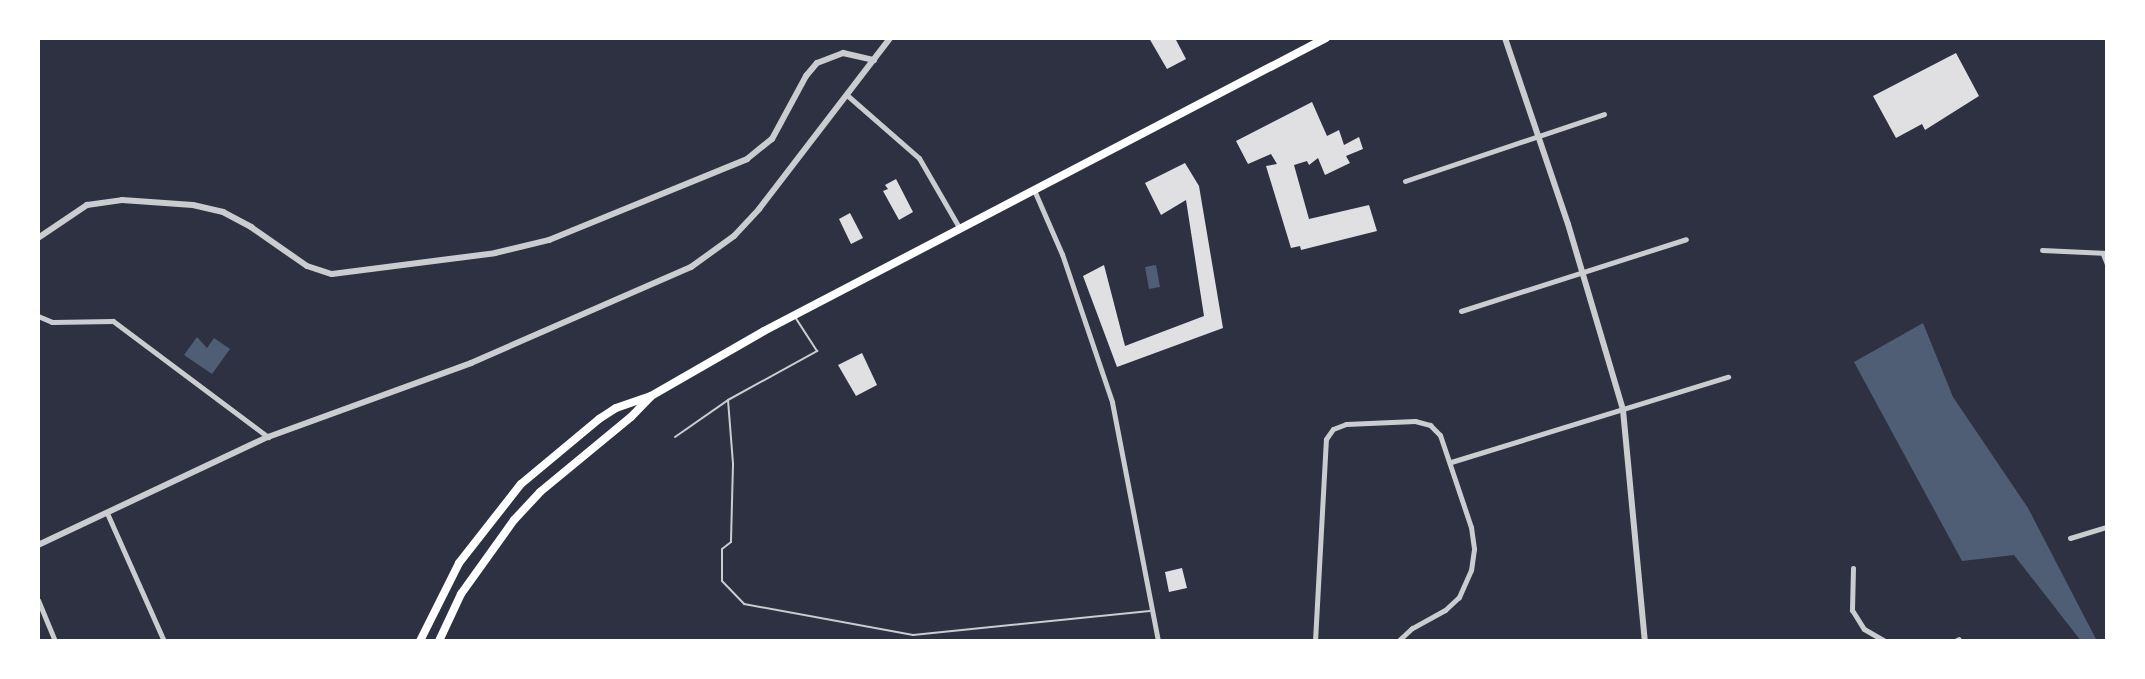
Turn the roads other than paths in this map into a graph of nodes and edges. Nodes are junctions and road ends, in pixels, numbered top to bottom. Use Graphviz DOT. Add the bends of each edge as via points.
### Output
graph roads {
  1 [pos="890,38"];
  2 [pos="1326,38"];
  3 [pos="1505,38"];
  4 [pos="874,60"];
  5 [pos="848,96"];
  6 [pos="1604,114"];
  7 [pos="1537,137"];
  8 [pos="1405,181"];
  9 [pos="1034,190"];
  10 [pos="960,229"];
  11 [pos="38,238"];
  12 [pos="1686,239"];
  13 [pos="2042,250"];
  14 [pos="2105,254"];
  15 [pos="2107,264"];
  16 [pos="1583,273"];
  17 [pos="1461,311"];
  18 [pos="794,314"];
  19 [pos="38,316"];
  20 [pos="1728,377"];
  21 [pos="651,396"];
  22 [pos="728,400"];
  23 [pos="1623,410"];
  24 [pos="268,437"];
  25 [pos="675,437"];
  26 [pos="1451,462"];
  27 [pos="107,513"];
  28 [pos="2107,527"];
  29 [pos="2070,538"];
  30 [pos="38,545"];
  31 [pos="1853,568"];
  32 [pos="38,600"];
  33 [pos="1153,611"];
  34 [pos="55,641"];
  35 [pos="164,641"];
  36 [pos="420,641"];
  37 [pos="441,641"];
  38 [pos="1158,641"];
  39 [pos="1315,641"];
  40 [pos="1398,641"];
  41 [pos="1645,641"];
  42 [pos="1885,641"];
  1 -- 4 [label="street"];
  2 -- 9 [label="highway"];
  3 -- 7 [label="street"];
  4 -- 5 [label="street"];
  4 -- 11 [label="street" via="843,53 817,63 772,139 747,159 549,240 495,253 332,274 307,266 223,212 122,200 87,205"];
  5 -- 10 [label="street" via="919,158"];
  5 -- 24 [label="street" via="747,223 691,267 471,363"];
  6 -- 7 [label="street"];
  7 -- 8 [label="street"];
  7 -- 16 [label="street"];
  9 -- 10 [label="highway"];
  9 -- 33 [label="street" via="1062,254 1111,398"];
  10 -- 18 [label="highway"];
  12 -- 16 [label="street"];
  13 -- 14 [label="street"];
  14 -- 15 [label="street"];
  16 -- 17 [label="street"];
  16 -- 23 [label="street"];
  18 -- 21 [label="highway"];
  18 -- 22 [label="lane" via="817,351"];
  19 -- 24 [label="street" via="52,322 113,321"];
  20 -- 23 [label="street"];
  21 -- 36 [label="highway" via="599,419 521,484 459,563"];
  21 -- 37 [label="highway" via="514,520 477,569 445,623"];
  22 -- 25 [label="lane"];
  22 -- 33 [label="lane" via="731,542 722,549 722,581 744,604 913,635"];
  23 -- 26 [label="street"];
  23 -- 41 [label="street"];
  24 -- 27 [label="street"];
  26 -- 39 [label="street" via="1440,435 1423,422 1355,422 1329,433"];
  26 -- 40 [label="street" via="1473,538 1471,570 1452,604"];
  27 -- 30 [label="street"];
  27 -- 35 [label="street"];
  28 -- 29 [label="street"];
  31 -- 42 [label="street" via="1852,610 1864,629"];
  32 -- 34 [label="street"];
  33 -- 38 [label="street"];
}
